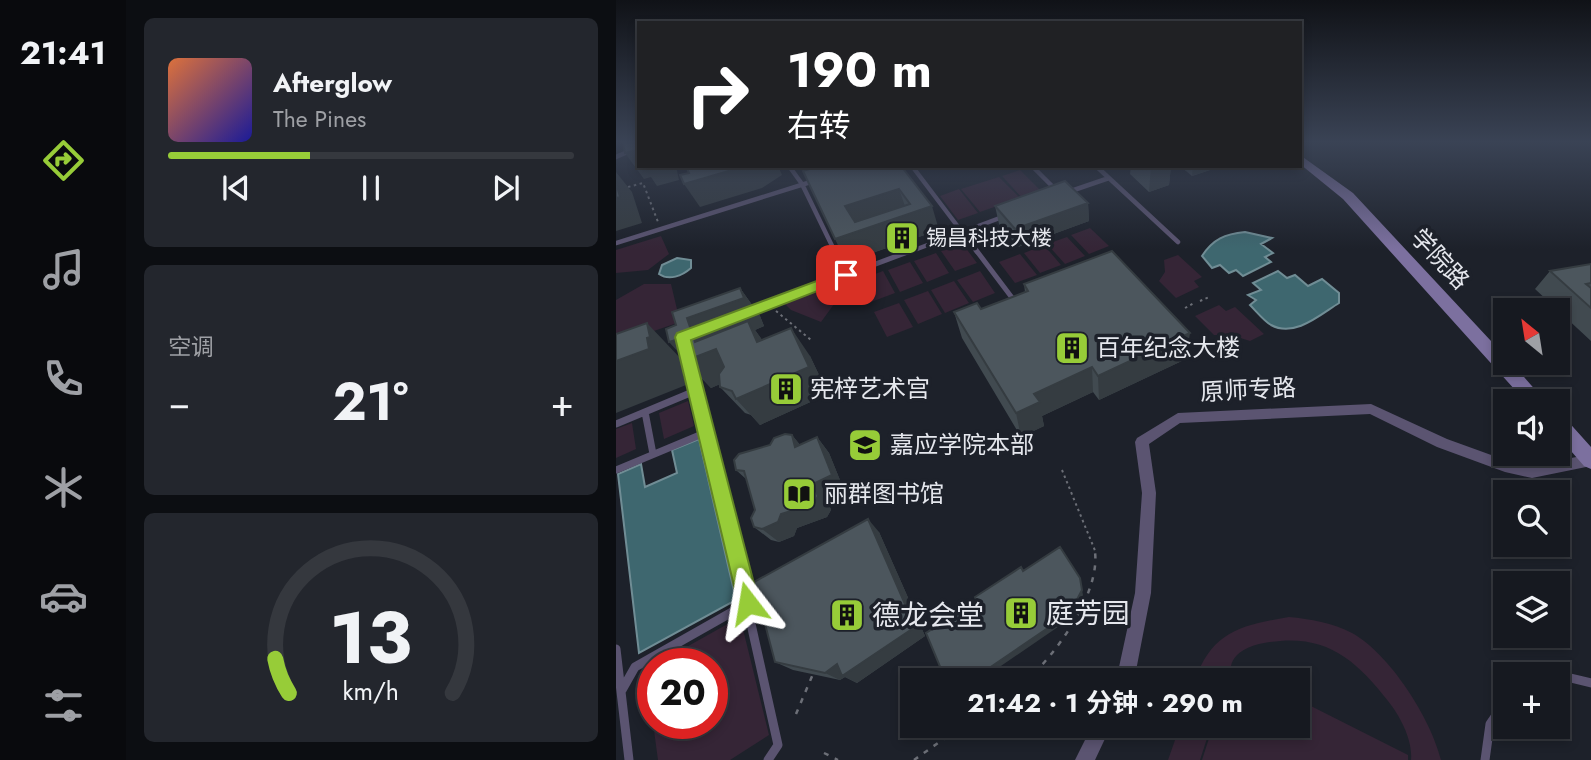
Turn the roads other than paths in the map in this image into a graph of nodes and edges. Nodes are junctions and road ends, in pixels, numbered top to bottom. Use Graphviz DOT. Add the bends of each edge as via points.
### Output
graph roads {
  1 [pos="798,178"];
  2 [pos="822,178"];
  3 [pos="922,178"];
  4 [pos="1044,178"];
  5 [pos="1108,178"];
  6 [pos="1109,178"];
  7 [pos="1315,178"];
  8 [pos="1326,178"];
  9 [pos="802,184"];
  10 [pos="1061,195"];
  11 [pos="1049,200"];
  12 [pos="1012,214"];
  13 [pos="963,232"];
  14 [pos="1178,242"];
  15 [pos="616,243"];
  16 [pos="846,275"];
  17 [pos="1019,307"];
  18 [pos="742,314"];
  19 [pos="685,348"];
  20 [pos="1513,389"];
  21 [pos="1525,389"];
  22 [pos="695,391"];
  23 [pos="645,412"];
  24 [pos="616,424"];
  25 [pos="707,432"];
  26 [pos="1570,440"];
  27 [pos="1570,448"];
  28 [pos="653,454"];
  29 [pos="1588,464"];
  30 [pos="616,470"];
  31 [pos="748,603"];
  32 [pos="616,649"];
  33 [pos="1127,668"];
  34 [pos="1570,678"];
  35 [pos="1591,683"];
  36 [pos="622,690"];
  37 [pos="1493,720"];
  38 [pos="1096,738"];
  39 [pos="629,760"];
  40 [pos="768,760"];
  41 [pos="1084,760"];
  42 [pos="1485,760"];
  1 -- 9 [label="lane"];
  2 -- 9 [label="lane"];
  3 -- 13 [label="lane"];
  4 -- 10 [label="lane"];
  5 -- 10 [label="lane"];
  6 -- 14 [label="lane"];
  7 -- 20 [label="street, 学院路" via="1343,201"];
  8 -- 21 [label="street, 学院路" via="1349,196"];
  9 -- 15 [label="lane"];
  9 -- 16 [label="lane"];
  10 -- 11 [label="lane"];
  12 -- 13 [label="lane"];
  13 -- 16 [label="lane"];
  13 -- 17 [label="lane"];
  16 -- 18 [label="lane"];
  19 -- 22 [label="lane"];
  22 -- 23 [label="lane"];
  22 -- 25 [label="lane"];
  23 -- 24 [label="lane"];
  23 -- 28 [label="lane"];
  25 -- 28 [label="lane"];
  25 -- 31 [label="lane"];
  26 -- 29 [label="street"];
  27 -- 29 [label="street"];
  28 -- 30 [label="lane"];
  29 -- 33 [label="street, 原师专路" via="1532,472 1505,466 1371,409 1178,418 1142,442 1149,493 1144,580"];
  31 -- 36 [label="lane" via="635,667"];
  31 -- 40 [label="lane" via="778,745"];
  32 -- 36 [label="lane"];
  34 -- 35 [label="lane"];
  36 -- 39 [label="lane"];
  37 -- 42 [label="lane"];
  38 -- 41 [label="street"];
}
